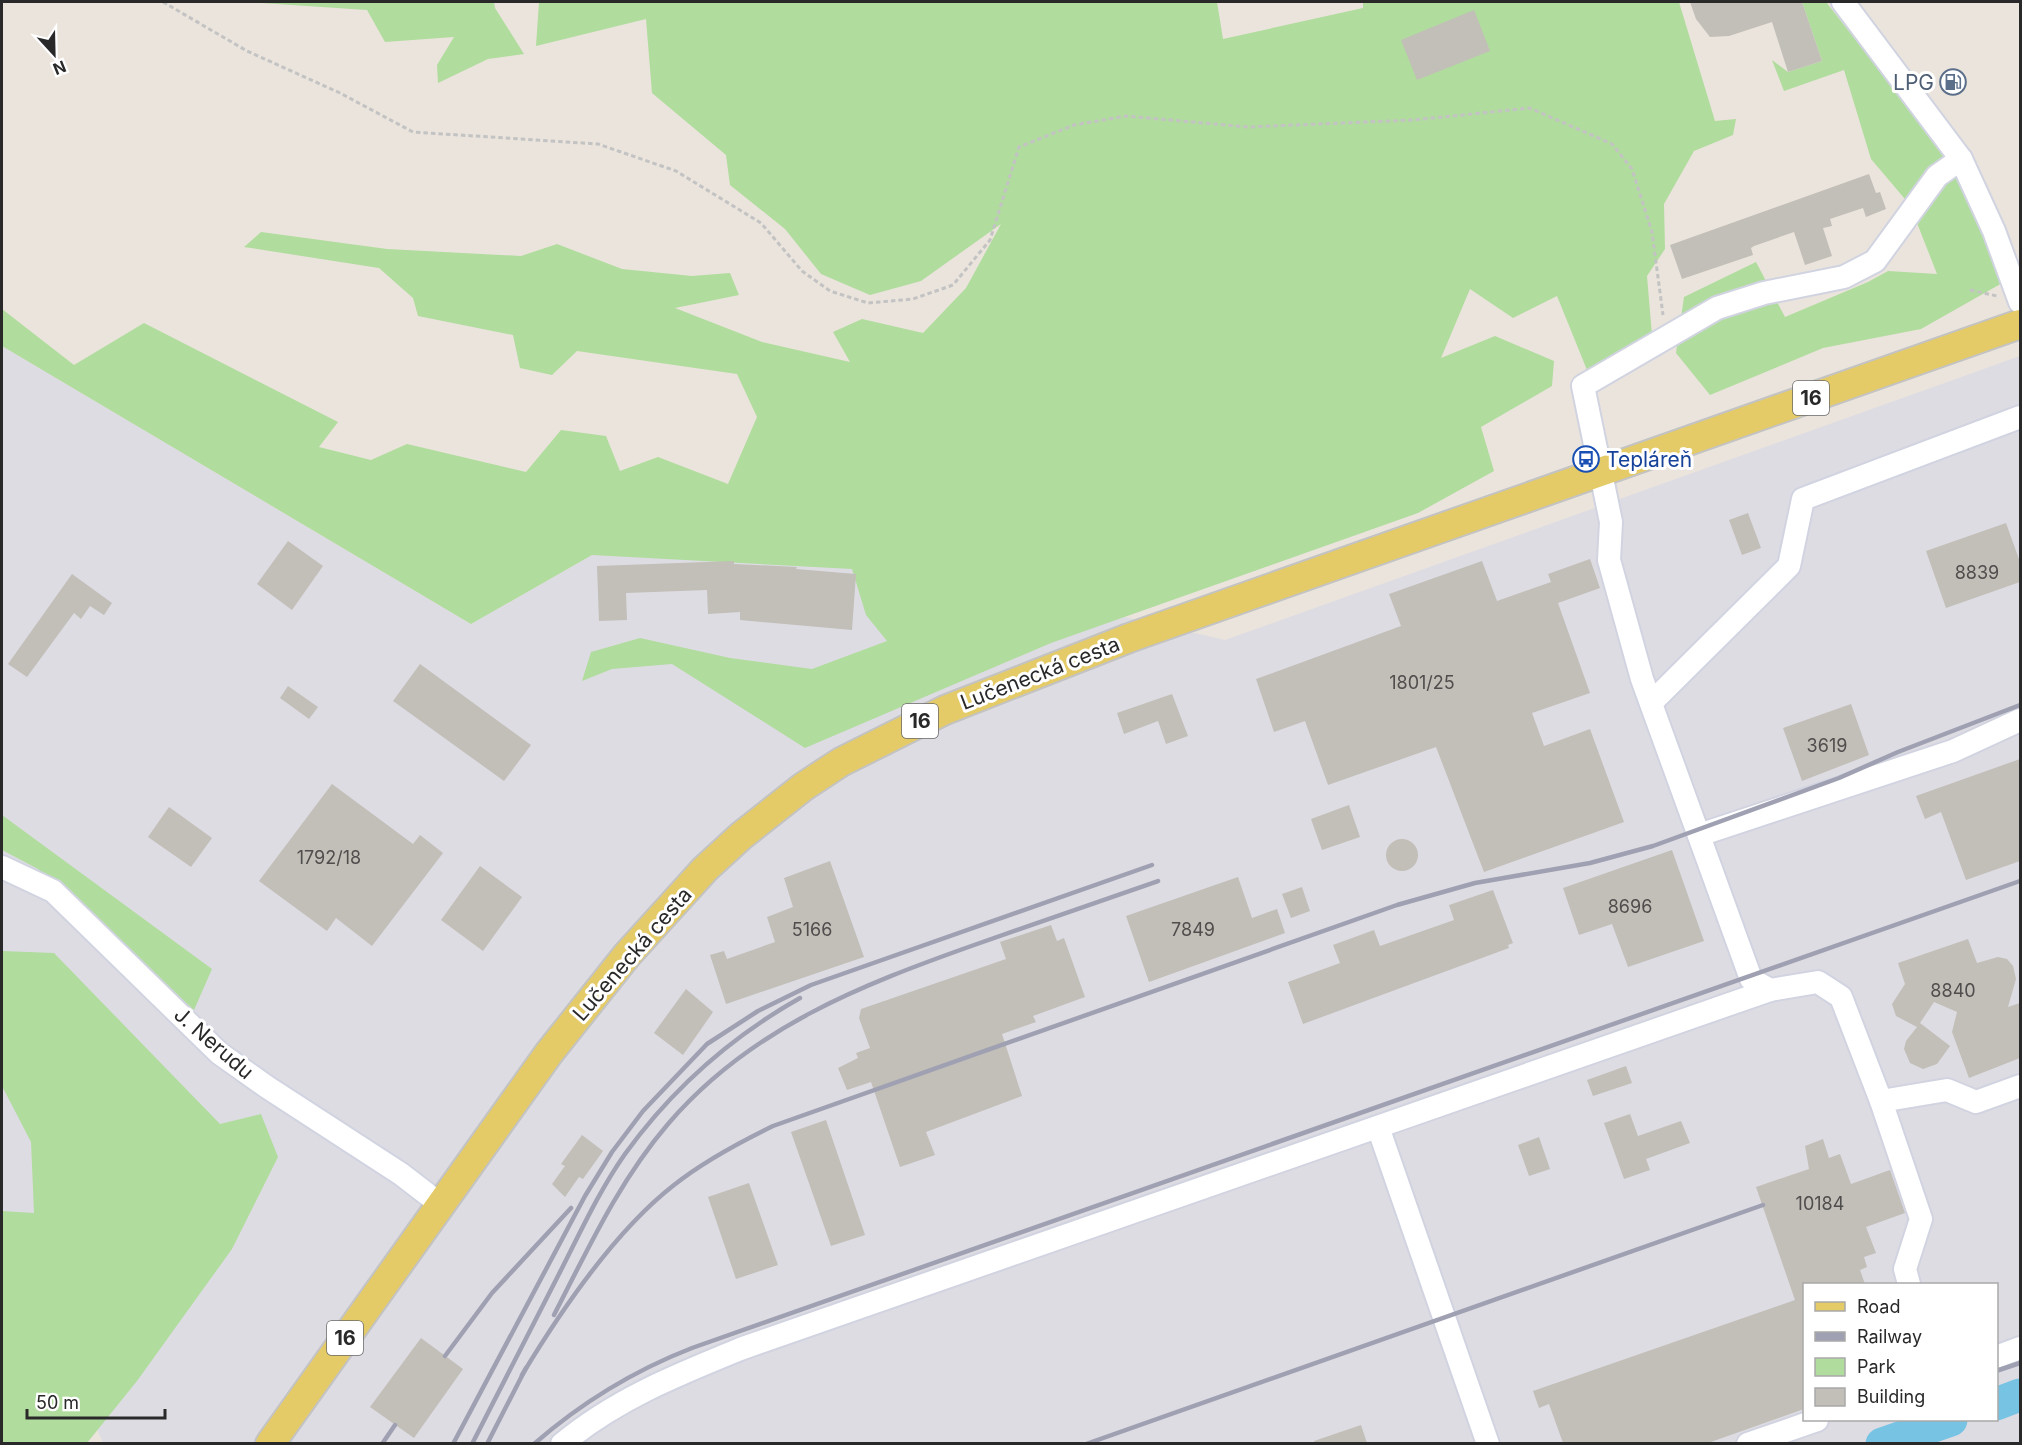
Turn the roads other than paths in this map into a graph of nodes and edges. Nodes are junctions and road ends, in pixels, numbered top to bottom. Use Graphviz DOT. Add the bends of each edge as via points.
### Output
graph roads {
  1 [pos="1843,2"];
  2 [pos="1961,159"];
  3 [pos="2012,300"];
  4 [pos="2020,324"];
  5 [pos="2020,417"];
  6 [pos="1602,472"];
  7 [pos="1651,703"];
  8 [pos="2020,720"];
  9 [pos="1699,836"];
  10 [pos="2,867"];
  11 [pos="1770,990"];
  12 [pos="2020,1086"];
  13 [pos="1881,1101"];
  14 [pos="1378,1127"];
  15 [pos="440,1204"];
  16 [pos="1909,1283"];
  17 [pos="2020,1348"];
  18 [pos="1998,1356"];
  19 [pos="1810,1421"];
  20 [pos="270,1443"];
  21 [pos="562,1443"];
  22 [pos="1488,1443"];
  23 [pos="1748,1443"];
  1 -- 2 [label="street"];
  2 -- 3 [label="street" via="1994,231"];
  2 -- 6 [label="street" via="1937,176 1875,261 1861,270 1827,282 1742,299 1698,317 1583,386"];
  4 -- 6 [label="main road, Lučenecká cesta / 16"];
  5 -- 7 [label="street" via="1803,499 1789,566"];
  6 -- 7 [label="street" via="1611,522 1609,560"];
  6 -- 15 [label="main road, Lučenecká cesta / 16" via="1053,666 945,710 841,762 803,786 741,836 705,869 635,946 556,1045"];
  7 -- 9 [label="street"];
  8 -- 9 [label="street" via="1953,751"];
  9 -- 11 [label="street" via="1751,978"];
  10 -- 15 [label="street, J. Nerudu" via="53,891 219,1053"];
  11 -- 13 [label="street" via="1818,982 1842,997"];
  11 -- 14 [label="street"];
  12 -- 13 [label="street" via="1976,1102 1947,1090"];
  13 -- 16 [label="street" via="1921,1219 1905,1269"];
  14 -- 21 [label="street" via="743,1348 653,1384"];
  14 -- 22 [label="street"];
  15 -- 20 [label="main road, Lučenecká cesta / 16"];
  17 -- 18 [label="street"];
  19 -- 23 [label="street"];
}
